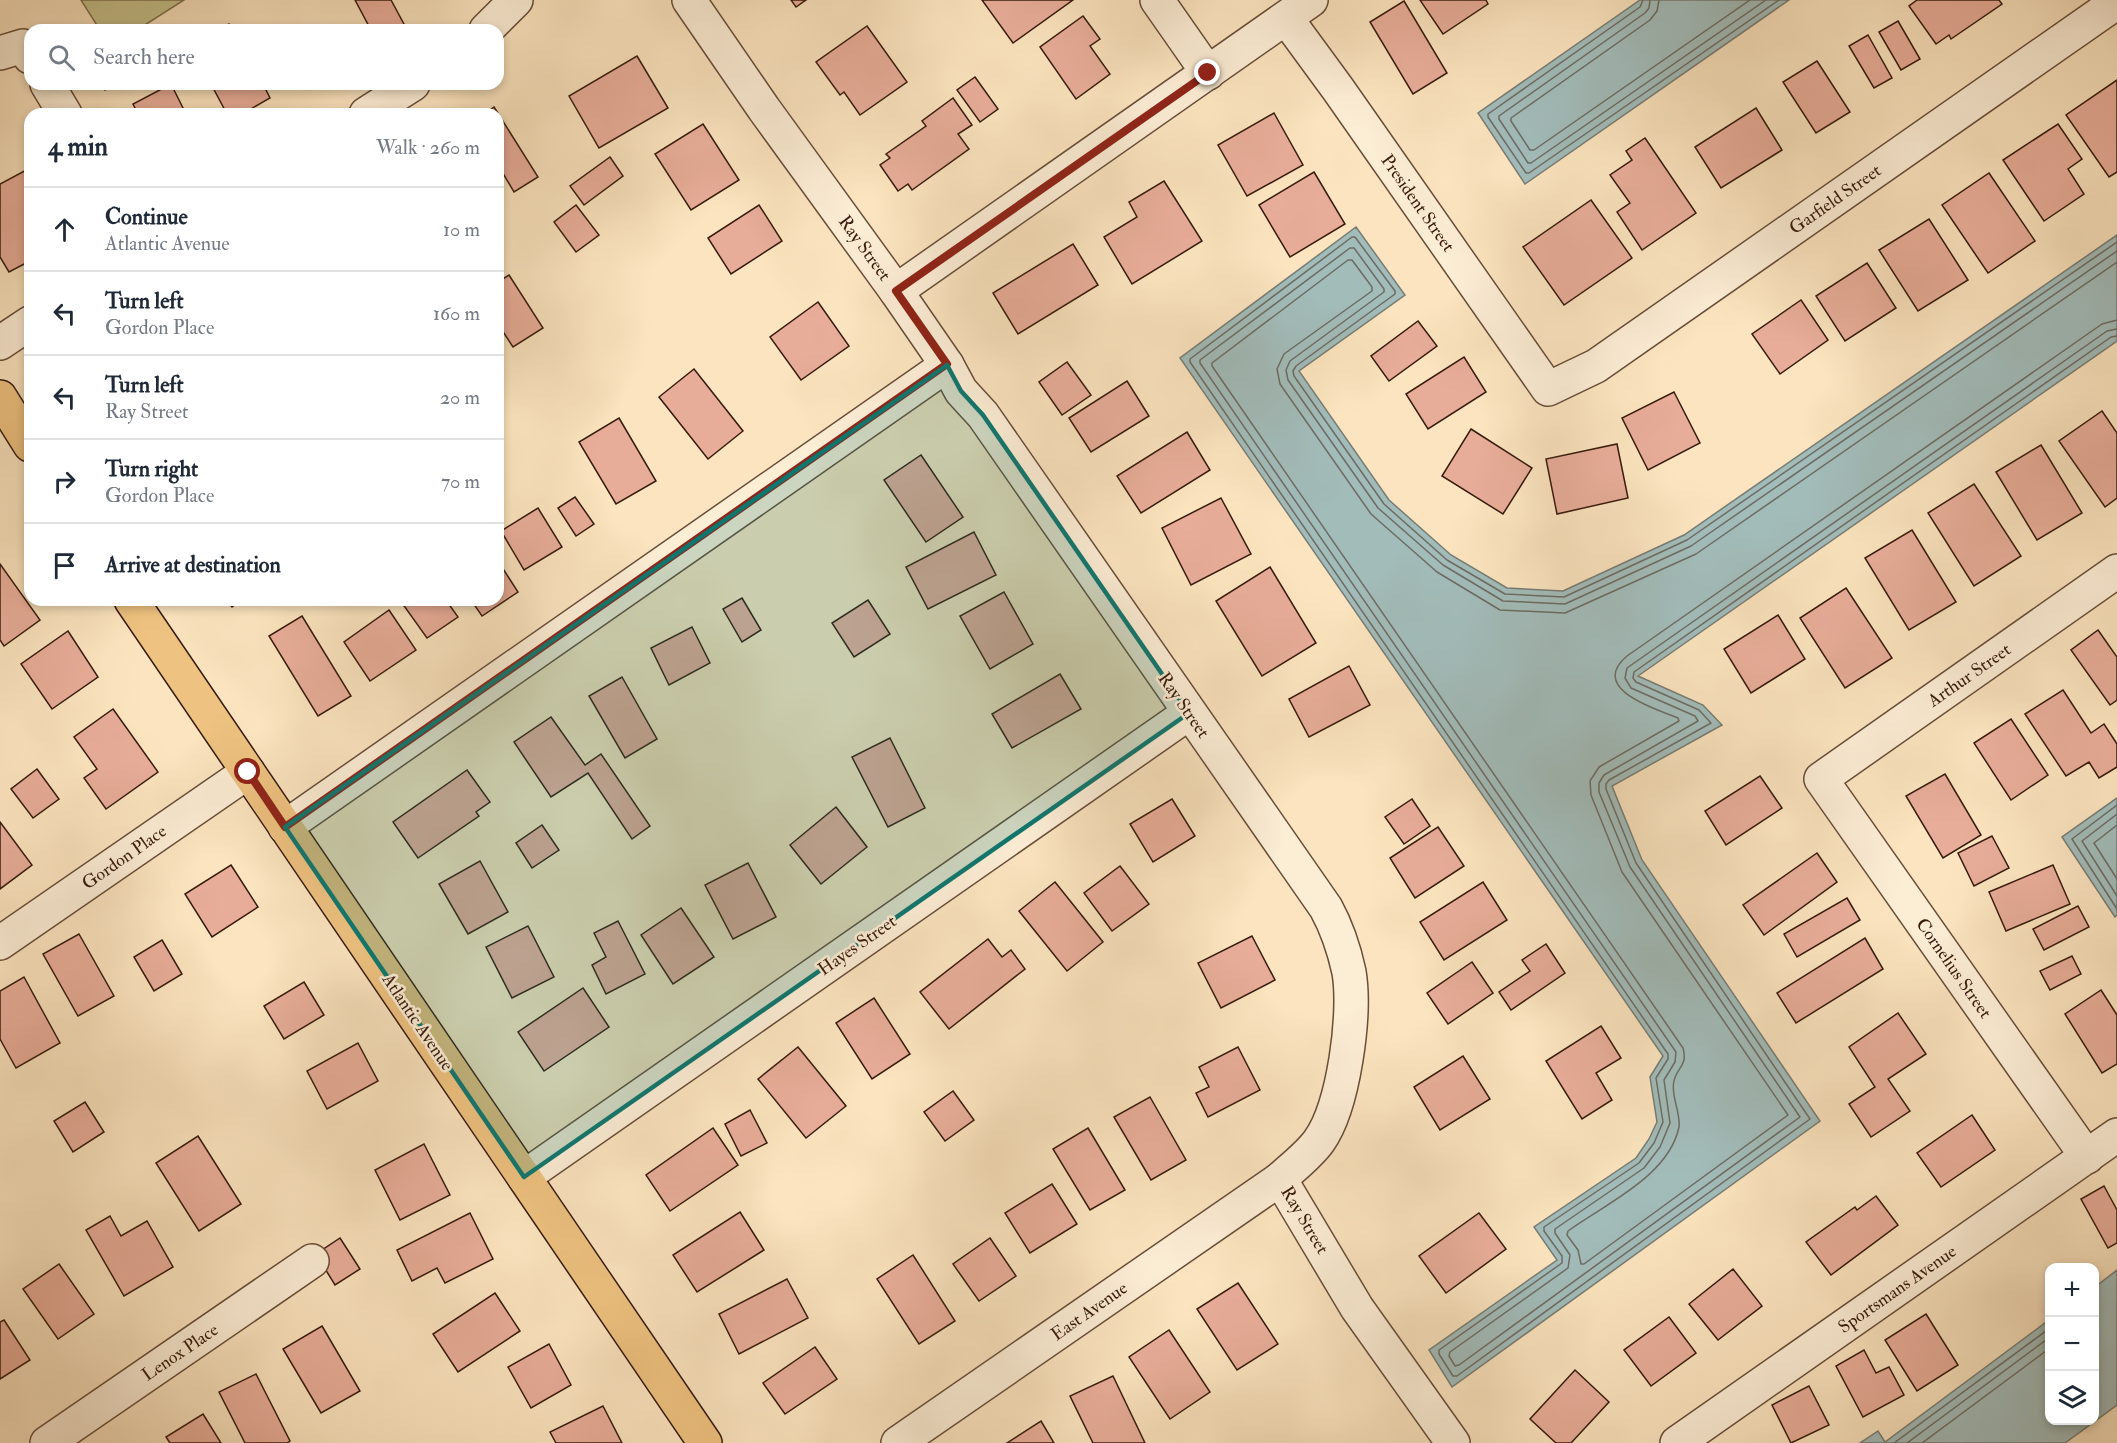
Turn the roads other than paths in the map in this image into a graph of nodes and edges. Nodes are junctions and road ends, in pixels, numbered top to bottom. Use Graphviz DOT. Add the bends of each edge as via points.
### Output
graph roads {
  1 [pos="516,0"];
  2 [pos="689,0"];
  3 [pos="1157,0"];
  4 [pos="2117,2"];
  5 [pos="1299,9"];
  6 [pos="492,24"];
  7 [pos="24,48"];
  8 [pos="0,53"];
  9 [pos="1208,73"];
  10 [pos="51,90"];
  11 [pos="404,90"];
  12 [pos="61,108"];
  13 [pos="375,108"];
  14 [pos="896,291"];
  15 [pos="24,327"];
  16 [pos="0,343"];
  17 [pos="947,364"];
  18 [pos="1548,389"];
  19 [pos="0,397"];
  20 [pos="24,436"];
  21 [pos="2117,571"];
  22 [pos="135,606"];
  23 [pos="1190,713"];
  24 [pos="248,772"];
  25 [pos="1821,779"];
  26 [pos="285,827"];
  27 [pos="0,943"];
  28 [pos="2117,1135"];
  29 [pos="2086,1157"];
  30 [pos="524,1177"];
  31 [pos="1280,1179"];
  32 [pos="312,1261"];
  33 [pos="47,1443"];
  34 [pos="705,1443"];
  35 [pos="898,1443"];
  36 [pos="1453,1443"];
  37 [pos="1677,1443"];
  1 -- 6 [label="street"];
  2 -- 14 [label="street, Ray Street"];
  3 -- 9 [label="street"];
  4 -- 18 [label="street, Garfield Street" via="1596,366"];
  5 -- 9 [label="street"];
  5 -- 18 [label="street, President Street" via="1338,89"];
  7 -- 8 [label="street"];
  9 -- 14 [label="street"];
  10 -- 12 [label="street"];
  11 -- 13 [label="street"];
  14 -- 17 [label="street, Ray Street"];
  15 -- 16 [label="street"];
  17 -- 23 [label="street, Ray Street" via="961,391 983,415"];
  17 -- 26 [label="street"];
  19 -- 20 [label="main road"];
  21 -- 25 [label="street, Arthur Street"];
  22 -- 24 [label="main road, Atlantic Avenue"];
  23 -- 30 [label="street, Hayes Street"];
  23 -- 31 [label="street, Ray Street" via="1326,908 1338,930 1349,974 1350,1026 1332,1119 1319,1142"];
  24 -- 26 [label="main road, Atlantic Avenue"];
  24 -- 27 [label="street, Gordon Place"];
  25 -- 29 [label="street, Cornelius Street"];
  26 -- 30 [label="main road, Atlantic Avenue"];
  28 -- 29 [label="street, Sportsmans Avenue"];
  29 -- 37 [label="street, Sportsmans Avenue"];
  30 -- 34 [label="main road, Atlantic Avenue"];
  31 -- 35 [label="street, East Avenue"];
  31 -- 36 [label="street, Ray Street" via="1357,1308"];
  32 -- 33 [label="street, Lenox Place"];
}
